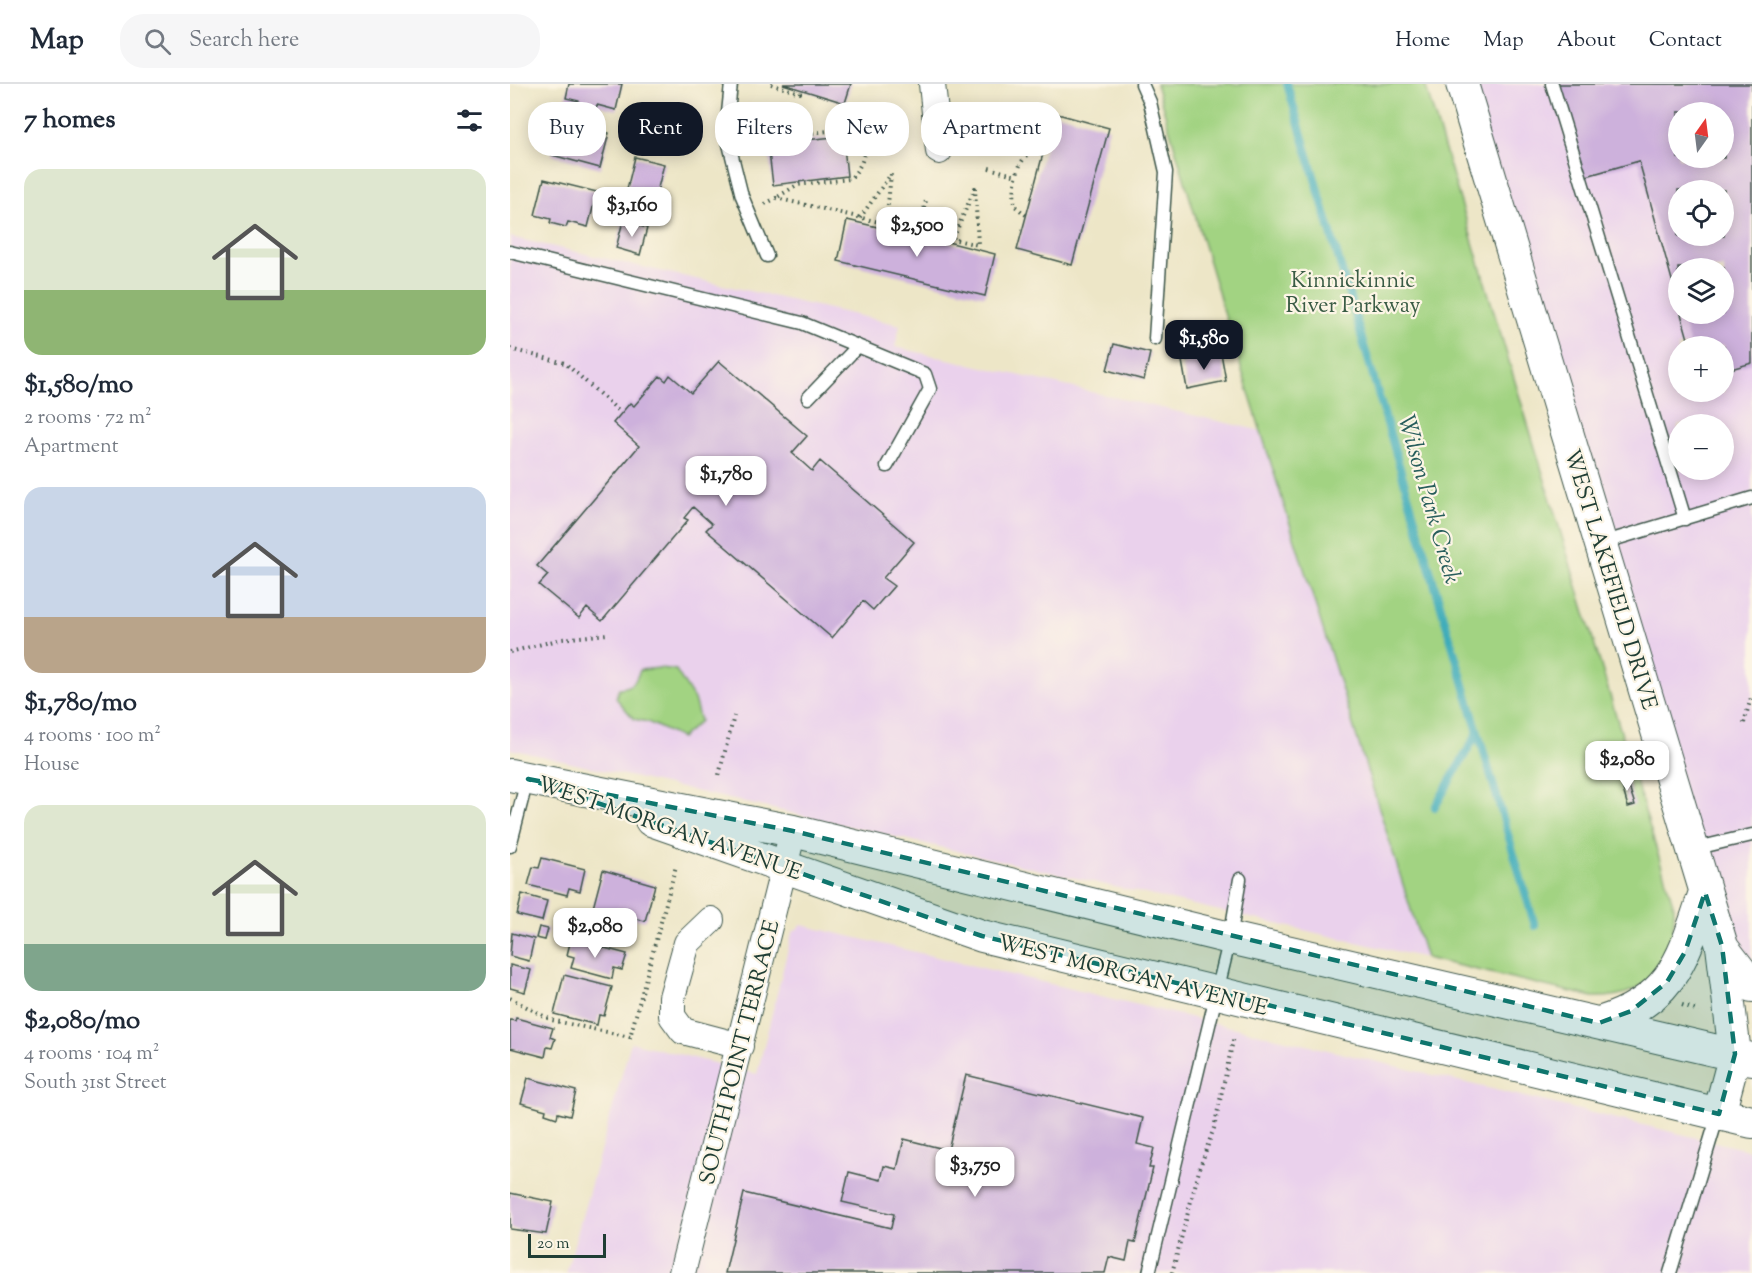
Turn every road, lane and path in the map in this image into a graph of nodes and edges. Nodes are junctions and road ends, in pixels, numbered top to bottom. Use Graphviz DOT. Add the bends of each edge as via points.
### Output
graph roads {
  1 [pos="731,84"];
  2 [pos="771,84"];
  3 [pos="932,84"];
  4 [pos="1142,84"];
  5 [pos="1462,84"];
  6 [pos="1552,84"];
  7 [pos="800,90"];
  8 [pos="729,102"];
  9 [pos="934,102"];
  10 [pos="732,156"];
  11 [pos="864,156"];
  12 [pos="1024,156"];
  13 [pos="989,168"];
  14 [pos="1017,176"];
  15 [pos="776,198"];
  16 [pos="926,200"];
  17 [pos="748,212"];
  18 [pos="1026,215"];
  19 [pos="860,218"];
  20 [pos="886,224"];
  21 [pos="920,232"];
  22 [pos="953,239"];
  23 [pos="510,252"];
  24 [pos="767,256"];
  25 [pos="1155,339"];
  26 [pos="858,346"];
  27 [pos="510,349"];
  28 [pos="808,398"];
  29 [pos="621,413"];
  30 [pos="887,466"];
  31 [pos="1752,498"];
  32 [pos="1684,519"];
  33 [pos="1601,543"];
  34 [pos="607,634"];
  35 [pos="510,652"];
  36 [pos="1752,694"];
  37 [pos="734,716"];
  38 [pos="1744,723"];
  39 [pos="719,775"];
  40 [pos="519,777"];
  41 [pos="793,831"];
  42 [pos="1752,835"];
  43 [pos="510,846"];
  44 [pos="1692,849"];
  45 [pos="786,865"];
  46 [pos="676,866"];
  47 [pos="1240,879"];
  48 [pos="1705,892"];
  49 [pos="711,920"];
  50 [pos="1230,938"];
  51 [pos="1722,946"];
  52 [pos="1752,986"];
  53 [pos="1216,995"];
  54 [pos="510,999"];
  55 [pos="1685,1006"];
  56 [pos="1699,1011"];
  57 [pos="1599,1023"];
  58 [pos="1234,1036"];
  59 [pos="740,1046"];
  60 [pos="1743,1057"];
  61 [pos="1719,1114"];
  62 [pos="1752,1122"];
  63 [pos="682,1273"];
  64 [pos="1149,1273"];
  65 [pos="1173,1273"];
  66 [pos="1670,1273"];
  1 -- 8 [label="lane"];
  2 -- 7 [label="path"];
  3 -- 9 [label="street"];
  4 -- 25 [label="lane" via="1166,172"];
  5 -- 33 [label="street, WEST LAKEFIELD DRIVE"];
  6 -- 32 [label="lane"];
  10 -- 17 [label="lane"];
  11 -- 15 [label="path" via="850,179 797,185"];
  12 -- 14 [label="path"];
  13 -- 14 [label="path"];
  14 -- 18 [label="path" via="1015,206"];
  15 -- 17 [label="path"];
  15 -- 19 [label="path"];
  16 -- 21 [label="path"];
  17 -- 24 [label="lane"];
  19 -- 20 [label="path"];
  19 -- 20 [label="path" via="891,174"];
  20 -- 21 [label="path"];
  21 -- 22 [label="path"];
  22 -- 22 [label="path" via="978,245 975,188 971,199"];
  23 -- 26 [label="lane" via="802,323"];
  26 -- 28 [label="lane"];
  26 -- 30 [label="lane" via="925,374 930,388"];
  27 -- 29 [label="path" via="565,363"];
  31 -- 32 [label="lane"];
  32 -- 33 [label="lane"];
  33 -- 44 [label="street, WEST LAKEFIELD DRIVE"];
  34 -- 35 [label="path" via="562,639"];
  36 -- 38 [label="path"];
  37 -- 39 [label="path"];
  40 -- 41 [label="street, WEST MORGAN AVENUE"];
  40 -- 43 [label="lane"];
  40 -- 45 [label="street, WEST MORGAN AVENUE"];
  41 -- 45 [label="street, SOUTH POINT TERRACE"];
  41 -- 50 [label="street, WEST MORGAN AVENUE"];
  42 -- 44 [label="lane"];
  44 -- 48 [label="street, WEST LAKEFIELD DRIVE"];
  45 -- 53 [label="street, WEST MORGAN AVENUE" via="982,936"];
  45 -- 59 [label="street, SOUTH POINT TERRACE"];
  46 -- 54 [label="path" via="630,1037 551,1020"];
  47 -- 50 [label="lane"];
  48 -- 51 [label="street, WEST LAKEFIELD DRIVE"];
  48 -- 57 [label="street" via="1685,952 1667,982 1631,1011"];
  49 -- 59 [label="street" via="687,943 672,997 672,1016 683,1030"];
  50 -- 53 [label="lane"];
  50 -- 57 [label="street, WEST MORGAN AVENUE"];
  51 -- 52 [label="street"];
  51 -- 60 [label="street, WEST LAKEFIELD DRIVE"];
  53 -- 61 [label="street, WEST MORGAN AVENUE"];
  53 -- 64 [label="lane"];
  55 -- 56 [label="path"];
  57 -- 60 [label="street, WEST MORGAN AVENUE"];
  58 -- 65 [label="path" via="1214,1128"];
  59 -- 63 [label="street, SOUTH POINT TERRACE"];
  60 -- 61 [label="street, WEST LAKEFIELD DRIVE"];
  61 -- 62 [label="street, WEST MORGAN AVENUE"];
  61 -- 66 [label="lane"];
}
